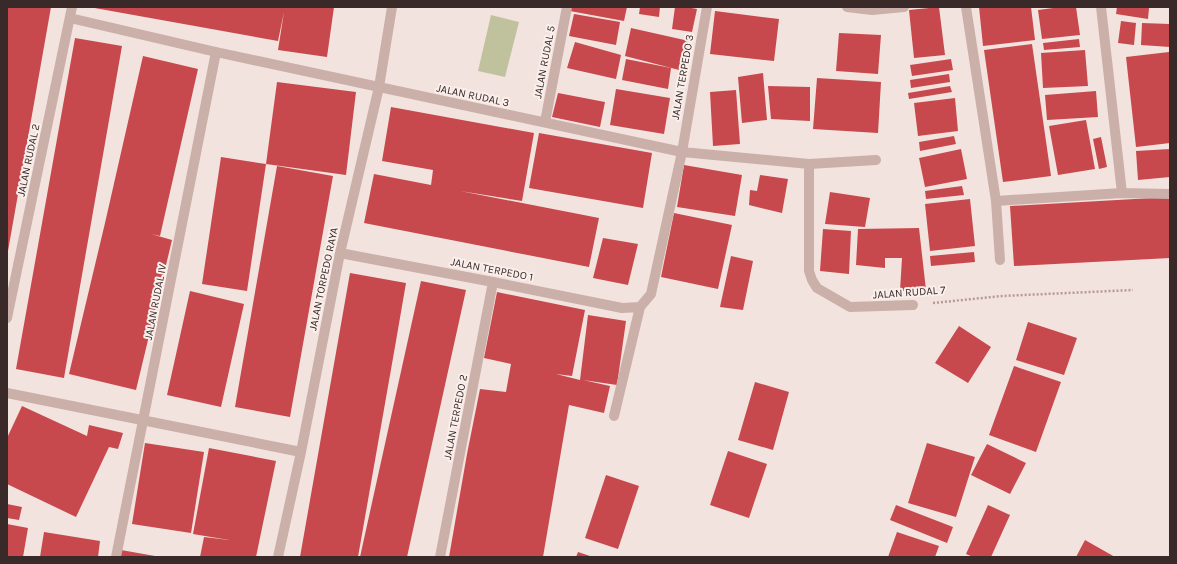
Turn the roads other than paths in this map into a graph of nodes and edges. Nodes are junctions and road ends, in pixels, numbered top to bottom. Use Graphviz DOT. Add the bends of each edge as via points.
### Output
graph roads {
  1 [pos="72,7"];
  2 [pos="392,7"];
  3 [pos="567,7"];
  4 [pos="707,7"];
  5 [pos="847,7"];
  6 [pos="904,7"];
  7 [pos="966,7"];
  8 [pos="1101,7"];
  9 [pos="70,18"];
  10 [pos="216,52"];
  11 [pos="379,87"];
  12 [pos="545,122"];
  13 [pos="682,152"];
  14 [pos="876,160"];
  15 [pos="809,164"];
  16 [pos="1122,193"];
  17 [pos="1170,194"];
  18 [pos="996,201"];
  19 [pos="340,253"];
  20 [pos="1000,260"];
  21 [pos="493,282"];
  22 [pos="913,305"];
  23 [pos="640,307"];
  24 [pos="7,318"];
  25 [pos="7,393"];
  26 [pos="614,416"];
  27 [pos="144,420"];
  28 [pos="301,452"];
  29 [pos="116,557"];
  30 [pos="278,557"];
  31 [pos="440,557"];
  1 -- 9 [label="street, JALAN RUDAL 2"];
  2 -- 11 [label="street, JALAN TORPEDO RAYA"];
  3 -- 12 [label="street, JALAN RUDAL 5"];
  4 -- 13 [label="street, JALAN TERPEDO 3"];
  5 -- 6 [label="street" via="872,10"];
  7 -- 18 [label="street"];
  8 -- 16 [label="street"];
  9 -- 10 [label="street, JALAN RUDAL 3"];
  9 -- 24 [label="street, JALAN RUDAL 2"];
  10 -- 11 [label="street, JALAN RUDAL 3"];
  10 -- 27 [label="street, JALAN RUDAL IV"];
  11 -- 12 [label="street, JALAN RUDAL 3"];
  11 -- 19 [label="street, JALAN TORPEDO RAYA"];
  12 -- 13 [label="street, JALAN RUDAL 3"];
  13 -- 15 [label="street, JALAN RUDAL 3"];
  13 -- 23 [label="street, JALAN TERPEDO 3" via="651,294"];
  14 -- 15 [label="street, JALAN RUDAL 3"];
  15 -- 22 [label="street, JALAN RUDAL 7" via="809,271 817,288 850,308"];
  16 -- 17 [label="street"];
  16 -- 18 [label="street"];
  18 -- 20 [label="street"];
  19 -- 21 [label="street, JALAN TERPEDO 1"];
  19 -- 28 [label="street, JALAN TORPEDO RAYA"];
  21 -- 23 [label="street, JALAN TERPEDO 1" via="622,308"];
  21 -- 31 [label="street, JALAN TERPEDO 2"];
  23 -- 26 [label="street"];
  25 -- 27 [label="street"];
  27 -- 28 [label="street"];
  27 -- 29 [label="street, JALAN RUDAL IV"];
  28 -- 30 [label="street, JALAN TORPEDO RAYA"];
}
